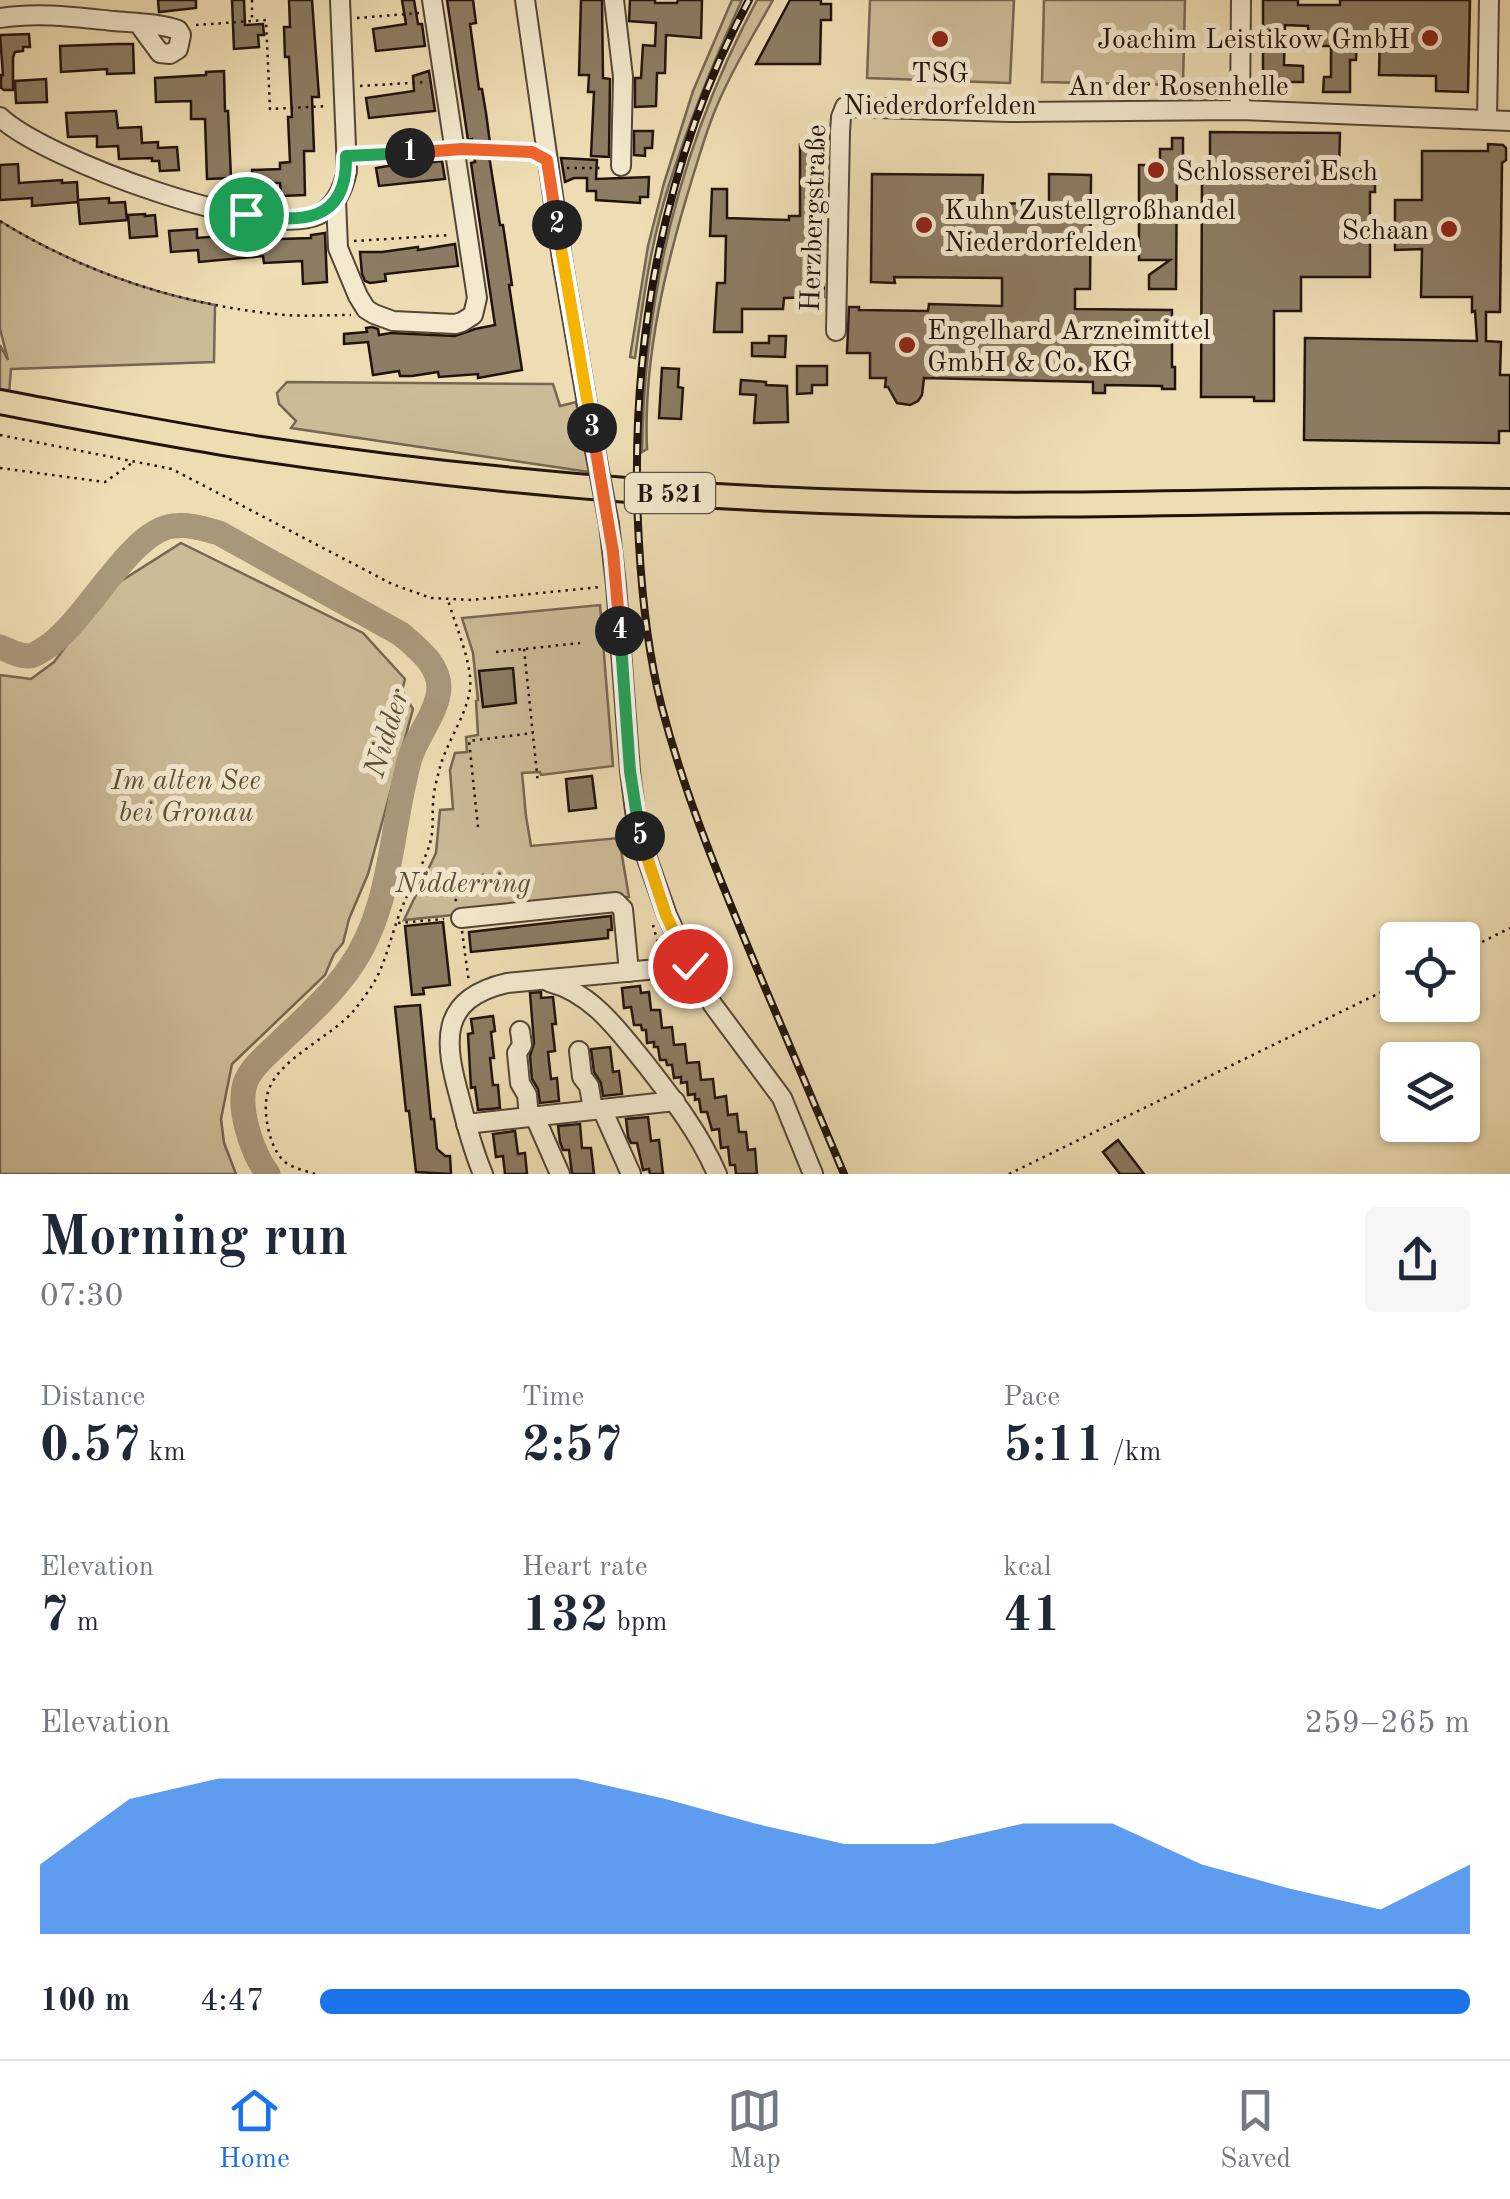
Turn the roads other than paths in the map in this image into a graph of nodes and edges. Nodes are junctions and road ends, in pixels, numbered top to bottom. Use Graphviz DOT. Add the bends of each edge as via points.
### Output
graph roads {
  1 [pos="525,0"];
  2 [pos="614,0"];
  3 [pos="1240,0"];
  4 [pos="1489,0"];
  5 [pos="433,6"];
  6 [pos="340,10"];
  7 [pos="0,18"];
  8 [pos="138,23"];
  9 [pos="845,107"];
  10 [pos="1240,110"];
  11 [pos="0,116"];
  12 [pos="1487,120"];
  13 [pos="1510,122"];
  14 [pos="621,166"];
  15 [pos="336,200"];
  16 [pos="836,330"];
  17 [pos="0,402"];
  18 [pos="1510,501"];
  19 [pos="461,918"];
  20 [pos="690,966"];
  21 [pos="630,972"];
  22 [pos="539,980"];
  23 [pos="608,1018"];
  24 [pos="520,1031"];
  25 [pos="579,1051"];
  26 [pos="676,1101"];
  27 [pos="600,1110"];
  28 [pos="532,1117"];
  29 [pos="466,1124"];
  30 [pos="483,1174"];
  31 [pos="560,1174"];
  32 [pos="631,1174"];
  33 [pos="717,1174"];
  34 [pos="813,1174"];
  1 -- 20 [label="street, bridge" via="609,524 634,811 658,894"];
  2 -- 14 [label="street" via="623,78"];
  3 -- 10 [label="street"];
  4 -- 12 [label="street"];
  5 -- 15 [label="street" via="477,298 469,318 455,324 383,320 366,309 339,253"];
  6 -- 15 [label="street" via="346,156"];
  7 -- 8 [label="street" via="43,14"];
  8 -- 8 [label="street" via="175,28 182,40 178,49 156,50"];
  9 -- 10 [label="street, An der Rosenhelle"];
  9 -- 16 [label="street, Herzbergstraße"];
  10 -- 12 [label="street, An der Rosenhelle"];
  11 -- 15 [label="street" via="98,172 211,206 297,219 319,214"];
  12 -- 13 [label="street, An der Rosenhelle"];
  17 -- 18 [label="main road, B 521" via="312,456 654,492 972,504"];
  19 -- 21 [label="street" via="616,902 623,909"];
  20 -- 21 [label="street"];
  20 -- 34 [label="street" via="782,1098"];
  21 -- 22 [label="street"];
  21 -- 23 [label="street" via="602,986"];
  22 -- 23 [label="street" via="567,988"];
  22 -- 29 [label="street" via="494,986 456,1012 449,1037"];
  23 -- 26 [label="street"];
  24 -- 28 [label="street" via="520,1084"];
  25 -- 27 [label="street" via="582,1077"];
  26 -- 27 [label="street"];
  26 -- 33 [label="street"];
  27 -- 28 [label="street"];
  27 -- 32 [label="street"];
  28 -- 29 [label="street"];
  28 -- 31 [label="street"];
  29 -- 30 [label="street"];
}
